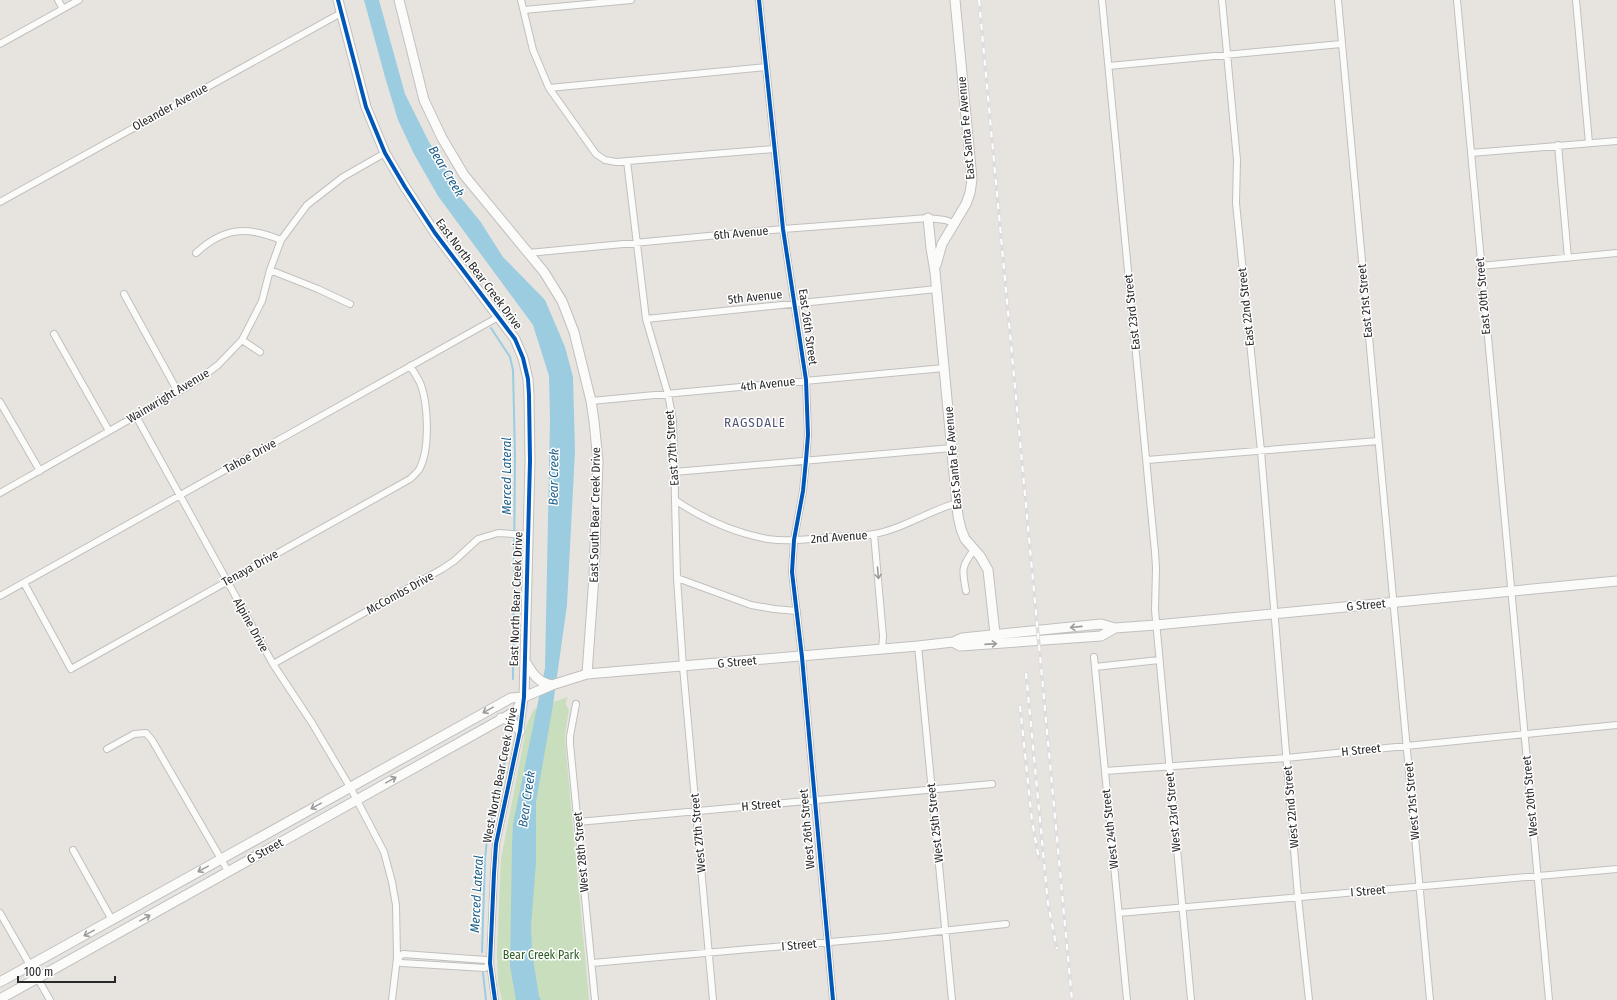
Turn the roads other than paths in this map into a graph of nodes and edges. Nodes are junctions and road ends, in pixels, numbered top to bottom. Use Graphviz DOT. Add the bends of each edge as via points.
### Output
graph roads {
  1 [pos="58,0"];
  2 [pos="79,0"];
  3 [pos="338,0"];
  4 [pos="399,0"];
  5 [pos="521,0"];
  6 [pos="631,0"];
  7 [pos="759,0"];
  8 [pos="955,0"];
  9 [pos="1102,0"];
  10 [pos="1222,0"];
  11 [pos="1338,0"];
  12 [pos="1457,0"];
  13 [pos="1576,0"];
  14 [pos="63,9"];
  15 [pos="524,10"];
  16 [pos="341,13"];
  17 [pos="0,44"];
  18 [pos="1341,44"];
  19 [pos="1228,55"];
  20 [pos="1109,66"];
  21 [pos="766,67"];
  22 [pos="549,88"];
  23 [pos="1617,141"];
  24 [pos="1589,143"];
  25 [pos="1558,146"];
  26 [pos="774,149"];
  27 [pos="1471,153"];
  28 [pos="385,154"];
  29 [pos="627,160"];
  30 [pos="0,202"];
  31 [pos="928,218"];
  32 [pos="954,223"];
  33 [pos="783,229"];
  34 [pos="281,240"];
  35 [pos="636,243"];
  36 [pos="196,253"];
  37 [pos="528,253"];
  38 [pos="1617,253"];
  39 [pos="1568,258"];
  40 [pos="1480,266"];
  41 [pos="270,270"];
  42 [pos="935,272"];
  43 [pos="937,289"];
  44 [pos="124,294"];
  45 [pos="795,303"];
  46 [pos="350,304"];
  47 [pos="500,316"];
  48 [pos="646,319"];
  49 [pos="54,334"];
  50 [pos="242,340"];
  51 [pos="260,352"];
  52 [pos="410,366"];
  53 [pos="944,368"];
  54 [pos="806,380"];
  55 [pos="178,392"];
  56 [pos="668,394"];
  57 [pos="591,401"];
  58 [pos="0,402"];
  59 [pos="136,416"];
  60 [pos="109,431"];
  61 [pos="1378,441"];
  62 [pos="952,448"];
  63 [pos="1261,451"];
  64 [pos="806,460"];
  65 [pos="1147,460"];
  66 [pos="40,471"];
  67 [pos="674,472"];
  68 [pos="0,493"];
  69 [pos="179,495"];
  70 [pos="675,500"];
  71 [pos="957,503"];
  72 [pos="874,534"];
  73 [pos="524,535"];
  74 [pos="794,540"];
  75 [pos="974,550"];
  76 [pos="677,578"];
  77 [pos="227,581"];
  78 [pos="1617,581"];
  79 [pos="24,583"];
  80 [pos="966,591"];
  81 [pos="1511,592"];
  82 [pos="0,596"];
  83 [pos="1393,603"];
  84 [pos="797,611"];
  85 [pos="1274,614"];
  86 [pos="1156,625"];
  87 [pos="1115,628"];
  88 [pos="995,634"];
  89 [pos="953,642"];
  90 [pos="918,646"];
  91 [pos="882,649"];
  92 [pos="802,656"];
  93 [pos="1094,657"];
  94 [pos="1159,660"];
  95 [pos="524,661"];
  96 [pos="273,664"];
  97 [pos="683,667"];
  98 [pos="1095,667"];
  99 [pos="588,674"];
  100 [pos="552,685"];
  101 [pos="524,697"];
  102 [pos="576,704"];
  103 [pos="500,718"];
  104 [pos="1617,725"];
  105 [pos="520,731"];
  106 [pos="1524,734"];
  107 [pos="1407,746"];
  108 [pos="107,749"];
  109 [pos="1286,758"];
  110 [pos="1169,767"];
  111 [pos="1105,771"];
  112 [pos="992,784"];
  113 [pos="350,787"];
  114 [pos="932,789"];
  115 [pos="357,799"];
  116 [pos="814,800"];
  117 [pos="695,811"];
  118 [pos="578,822"];
  119 [pos="74,850"];
  120 [pos="221,859"];
  121 [pos="1617,869"];
  122 [pos="228,871"];
  123 [pos="1537,876"];
  124 [pos="1419,887"];
  125 [pos="1298,898"];
  126 [pos="1182,907"];
  127 [pos="0,913"];
  128 [pos="1118,913"];
  129 [pos="112,920"];
  130 [pos="1006,924"];
  131 [pos="946,931"];
  132 [pos="827,942"];
  133 [pos="708,953"];
  134 [pos="397,958"];
  135 [pos="454,958"];
  136 [pos="472,959"];
  137 [pos="490,963"];
  138 [pos="592,963"];
  139 [pos="31,965"];
  140 [pos="454,966"];
  141 [pos="472,967"];
  142 [pos="38,978"];
  143 [pos="0,982"];
  144 [pos="0,999"];
  145 [pos="50,1000"];
  146 [pos="392,1000"];
  147 [pos="495,1000"];
  148 [pos="595,1000"];
  149 [pos="713,1000"];
  150 [pos="833,1000"];
  151 [pos="952,1000"];
  152 [pos="1127,1000"];
  153 [pos="1191,1000"];
  154 [pos="1309,1000"];
  155 [pos="1430,1000"];
  156 [pos="1549,1000"];
  1 -- 14 [label="street"];
  2 -- 14 [label="street"];
  3 -- 16 [label="main road, East North Bear Creek Drive"];
  4 -- 37 [label="main road, East South Bear Creek Drive" via="424,100 442,138 464,175"];
  5 -- 15 [label="street"];
  6 -- 15 [label="street"];
  7 -- 21 [label="street, East 26th Street"];
  8 -- 32 [label="main road, East Santa Fe Avenue" via="972,180 966,204"];
  9 -- 20 [label="street, East 23rd Street"];
  10 -- 19 [label="street, East 22nd Street"];
  11 -- 18 [label="street, East 21st Street"];
  12 -- 27 [label="street, East 20th Street"];
  13 -- 24 [label="street"];
  14 -- 17 [label="street"];
  15 -- 22 [label="street" via="533,50"];
  16 -- 28 [label="main road, East North Bear Creek Drive" via="366,107"];
  16 -- 30 [label="street, Oleander Avenue"];
  18 -- 19 [label="street"];
  18 -- 61 [label="street, East 21st Street"];
  19 -- 20 [label="street"];
  19 -- 63 [label="street, East 22nd Street" via="1237,160 1236,203"];
  20 -- 65 [label="street, East 23rd Street"];
  21 -- 22 [label="street"];
  21 -- 26 [label="street, East 26th Street"];
  22 -- 29 [label="street" via="596,154 604,160"];
  23 -- 24 [label="street"];
  24 -- 25 [label="street"];
  25 -- 27 [label="street"];
  25 -- 39 [label="street"];
  26 -- 29 [label="street"];
  26 -- 33 [label="street, East 26th Street"];
  27 -- 40 [label="street, East 20th Street"];
  28 -- 34 [label="street, Wainwright Avenue" via="343,177 307,205"];
  28 -- 47 [label="main road, East North Bear Creek Drive" via="435,233"];
  29 -- 35 [label="street, East 27th Street"];
  31 -- 32 [label="street, 6th Avenue"];
  31 -- 33 [label="street, 6th Avenue"];
  31 -- 42 [label="main road, East Santa Fe Avenue"];
  32 -- 42 [label="main road, East Santa Fe Avenue" via="939,251"];
  33 -- 35 [label="street, 6th Avenue"];
  33 -- 45 [label="street, East 26th Street"];
  34 -- 36 [label="street" via="263,233 240,231 214,239"];
  34 -- 41 [label="street, Wainwright Avenue"];
  35 -- 37 [label="street, 6th Avenue"];
  35 -- 48 [label="street, East 27th Street"];
  37 -- 57 [label="main road, East South Bear Creek Drive" via="552,283 567,313"];
  38 -- 39 [label="street"];
  39 -- 40 [label="street"];
  40 -- 81 [label="street, East 20th Street"];
  41 -- 46 [label="street"];
  41 -- 50 [label="street, Wainwright Avenue" via="262,301"];
  42 -- 43 [label="main road, East Santa Fe Avenue"];
  43 -- 45 [label="street, 5th Avenue"];
  43 -- 53 [label="main road, East Santa Fe Avenue"];
  44 -- 55 [label="street"];
  45 -- 48 [label="street, 5th Avenue"];
  45 -- 54 [label="street, East 26th Street"];
  47 -- 52 [label="street, Tahoe Drive"];
  47 -- 73 [label="main road, East North Bear Creek Drive" via="515,339 528,379 530,461"];
  48 -- 56 [label="street, East 27th Street"];
  49 -- 60 [label="street"];
  50 -- 51 [label="street"];
  50 -- 55 [label="street, Wainwright Avenue" via="218,365"];
  52 -- 69 [label="street, Tahoe Drive"];
  52 -- 77 [label="street, Tenaya Drive" via="420,384 426,412 425,456 420,469 410,479"];
  53 -- 54 [label="street, 4th Avenue"];
  53 -- 62 [label="main road, East Santa Fe Avenue"];
  54 -- 56 [label="street, 4th Avenue"];
  54 -- 64 [label="street, East 26th Street"];
  55 -- 59 [label="street, Wainwright Avenue"];
  56 -- 57 [label="street, 4th Avenue"];
  56 -- 67 [label="street, East 27th Street"];
  57 -- 99 [label="main road, East South Bear Creek Drive" via="598,461"];
  58 -- 66 [label="street"];
  59 -- 60 [label="street, Wainwright Avenue"];
  59 -- 69 [label="street, Alpine Drive"];
  60 -- 66 [label="street, Wainwright Avenue"];
  61 -- 63 [label="street"];
  61 -- 83 [label="street, East 21st Street"];
  62 -- 64 [label="street"];
  62 -- 71 [label="main road, East Santa Fe Avenue"];
  63 -- 65 [label="street"];
  63 -- 85 [label="street, East 22nd Street"];
  64 -- 67 [label="street"];
  64 -- 74 [label="street, East 26th Street"];
  65 -- 86 [label="street, East 23rd Street" via="1156,568"];
  66 -- 68 [label="street, Wainwright Avenue"];
  67 -- 70 [label="street, East 27th Street"];
  69 -- 77 [label="street, Alpine Drive"];
  69 -- 79 [label="street, Tahoe Drive"];
  70 -- 74 [label="street, 2nd Avenue" via="725,526 769,539"];
  70 -- 76 [label="street, East 27th Street"];
  71 -- 72 [label="street, 2nd Avenue" via="904,525"];
  71 -- 75 [label="main road, East Santa Fe Avenue" via="961,529"];
  72 -- 74 [label="street, 2nd Avenue"];
  72 -- 91 [label="street, one-way"];
  73 -- 95 [label="main road, East North Bear Creek Drive"];
  73 -- 96 [label="street, McCombs Drive" via="498,533 478,539 442,569"];
  74 -- 84 [label="street, East 26th Street" via="792,572"];
  75 -- 80 [label="street" via="964,564"];
  75 -- 88 [label="main road, East Santa Fe Avenue" via="988,570"];
  76 -- 84 [label="street" via="751,605"];
  76 -- 97 [label="street, East 27th Street"];
  77 -- 79 [label="street, Tenaya Drive" via="71,669"];
  77 -- 96 [label="street, Alpine Drive"];
  78 -- 81 [label="main road, G Street"];
  79 -- 82 [label="street, Tahoe Drive"];
  81 -- 83 [label="main road, G Street"];
  81 -- 106 [label="street, West 20th Street"];
  83 -- 85 [label="main road, G Street"];
  83 -- 107 [label="street, West 21st Street"];
  84 -- 92 [label="street, East 26th Street"];
  85 -- 86 [label="main road, G Street"];
  85 -- 109 [label="street, West 22nd Street"];
  86 -- 87 [label="main road, G Street"];
  86 -- 94 [label="street, West 23rd Street"];
  87 -- 88 [label="main road, G Street, one-way" via="1100,624"];
  89 -- 87 [label="main road, G Street, one-way" via="960,646 1101,636"];
  88 -- 89 [label="main road, G Street" via="962,638"];
  89 -- 90 [label="main road, G Street"];
  90 -- 91 [label="main road, G Street"];
  90 -- 114 [label="street, West 25th Street"];
  91 -- 92 [label="main road, G Street"];
  92 -- 97 [label="main road, G Street"];
  92 -- 116 [label="street, West 26th Street"];
  93 -- 98 [label="street, West 24th Street"];
  94 -- 98 [label="street"];
  94 -- 110 [label="street, West 23rd Street"];
  95 -- 100 [label="main road" via="535,676"];
  95 -- 101 [label="main road, East North Bear Creek Drive"];
  96 -- 113 [label="street, Alpine Drive"];
  97 -- 99 [label="main road, G Street"];
  97 -- 117 [label="street, West 27th Street"];
  98 -- 111 [label="street, West 24th Street"];
  99 -- 100 [label="main road, G Street"];
  100 -- 101 [label="main road, G Street"];
  101 -- 103 [label="main road, G Street" via="516,711"];
  101 -- 105 [label="street, West North Bear Creek Drive"];
  101 -- 113 [label="main road, G Street, one-way" via="511,698"];
  102 -- 118 [label="street, West 28th Street" via="570,744"];
  103 -- 105 [label="main road" via="512,721"];
  115 -- 103 [label="main road, G Street, one-way"];
  104 -- 106 [label="street, H Street"];
  105 -- 137 [label="street, West North Bear Creek Drive" via="496,844"];
  106 -- 107 [label="street, H Street"];
  106 -- 123 [label="street, West 20th Street"];
  107 -- 109 [label="street, H Street"];
  107 -- 124 [label="street, West 21st Street"];
  108 -- 120 [label="street" via="134,734 146,733"];
  109 -- 110 [label="street, H Street"];
  109 -- 125 [label="street, West 22nd Street"];
  110 -- 111 [label="street, H Street"];
  110 -- 126 [label="street, West 23rd Street"];
  111 -- 128 [label="street, West 24th Street"];
  112 -- 114 [label="street, H Street"];
  113 -- 115 [label="street, Alpine Drive"];
  113 -- 120 [label="main road, G Street, one-way"];
  114 -- 116 [label="street, H Street"];
  114 -- 131 [label="street, West 25th Street"];
  115 -- 122 [label="main road, G Street"];
  115 -- 134 [label="street, Alpine Drive" via="384,852 392,882 396,905"];
  116 -- 117 [label="street, H Street"];
  116 -- 132 [label="street, West 26th Street"];
  117 -- 118 [label="street, H Street"];
  117 -- 133 [label="street, West 27th Street"];
  118 -- 138 [label="street, West 28th Street"];
  119 -- 129 [label="street"];
  120 -- 122 [label="street"];
  120 -- 129 [label="main road, G Street, one-way"];
  121 -- 123 [label="street, I Street"];
  142 -- 122 [label="main road, G Street, one-way"];
  123 -- 124 [label="street, I Street"];
  123 -- 156 [label="street, West 20th Street"];
  124 -- 125 [label="street, I Street"];
  124 -- 155 [label="street, West 21st Street"];
  125 -- 126 [label="street, I Street"];
  125 -- 154 [label="street, West 22nd Street"];
  126 -- 128 [label="street, I Street"];
  126 -- 153 [label="street, West 23rd Street"];
  127 -- 139 [label="street"];
  128 -- 152 [label="street, West 24th Street"];
  129 -- 139 [label="main road, G Street, one-way"];
  130 -- 131 [label="street, I Street"];
  131 -- 132 [label="street, I Street"];
  131 -- 151 [label="street, West 25th Street"];
  132 -- 133 [label="street, I Street"];
  132 -- 150 [label="street, West 26th Street"];
  133 -- 138 [label="street, I Street"];
  133 -- 149 [label="street, West 27th Street"];
  134 -- 135 [label="street" via="403,954"];
  134 -- 140 [label="street" via="401,963"];
  134 -- 146 [label="street, Alpine Drive"];
  135 -- 136 [label="street"];
  135 -- 140 [label="street"];
  136 -- 137 [label="street" via="486,960"];
  136 -- 141 [label="street"];
  137 -- 141 [label="street" via="485,968"];
  137 -- 147 [label="street, West North Bear Creek Drive"];
  138 -- 148 [label="street, West 28th Street"];
  139 -- 142 [label="street"];
  139 -- 143 [label="main road, G Street"];
  140 -- 141 [label="street"];
  142 -- 144 [label="main road, G Street"];
  142 -- 145 [label="street"];
}
